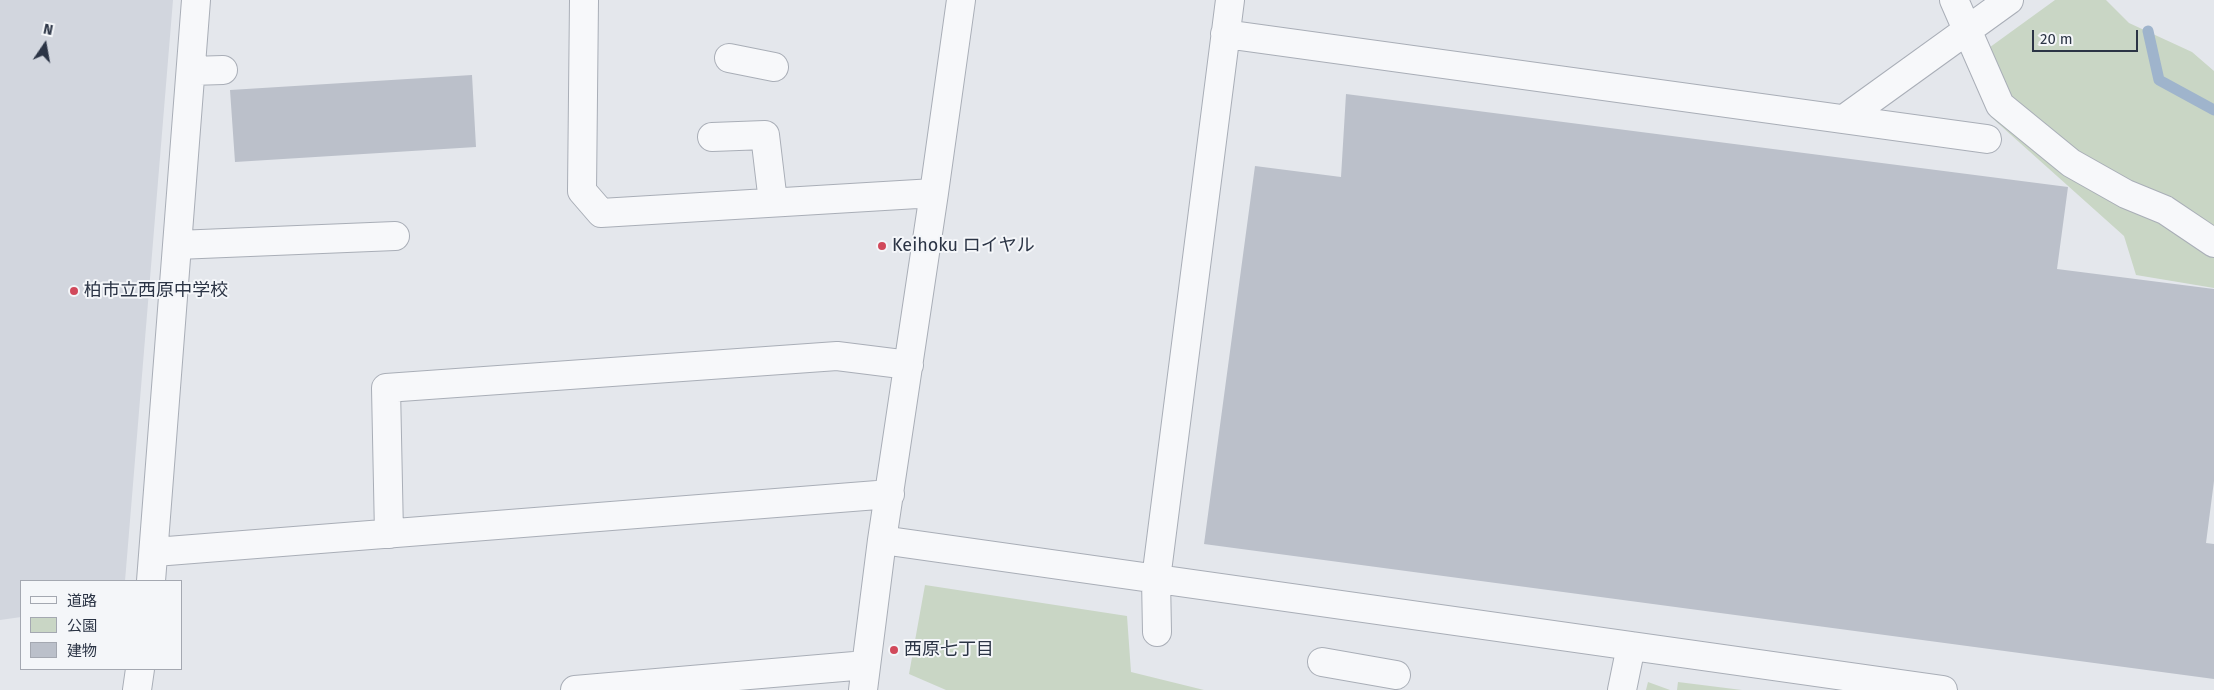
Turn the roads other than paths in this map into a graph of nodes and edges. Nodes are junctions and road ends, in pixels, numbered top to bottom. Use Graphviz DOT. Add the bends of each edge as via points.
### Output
graph roads {
  1 [pos="196,0"];
  2 [pos="584,0"];
  3 [pos="961,0"];
  4 [pos="1230,0"];
  5 [pos="1954,0"];
  6 [pos="2010,0"];
  7 [pos="1969,31"];
  8 [pos="1225,34"];
  9 [pos="729,58"];
  10 [pos="774,67"];
  11 [pos="222,70"];
  12 [pos="191,71"];
  13 [pos="1844,119"];
  14 [pos="712,138"];
  15 [pos="1987,139"];
  16 [pos="934,192"];
  17 [pos="773,202"];
  18 [pos="395,236"];
  19 [pos="2214,243"];
  20 [pos="177,245"];
  21 [pos="909,365"];
  22 [pos="890,494"];
  23 [pos="389,534"];
  24 [pos="882,540"];
  25 [pos="155,552"];
  26 [pos="1156,579"];
  27 [pos="151,580"];
  28 [pos="1157,632"];
  29 [pos="1631,646"];
  30 [pos="1322,662"];
  31 [pos="140,670"];
  32 [pos="1397,675"];
  33 [pos="864,677"];
  34 [pos="137,690"];
  35 [pos="576,690"];
  36 [pos="1622,690"];
  37 [pos="1943,690"];
  1 -- 12 [label="street"];
  2 -- 17 [label="street" via="582,191 601,214"];
  3 -- 16 [label="street"];
  4 -- 8 [label="street"];
  5 -- 7 [label="street"];
  6 -- 7 [label="street"];
  7 -- 13 [label="street"];
  7 -- 19 [label="street" via="2000,105 2071,163 2126,194 2164,210"];
  8 -- 13 [label="street"];
  8 -- 26 [label="street"];
  9 -- 10 [label="street"];
  11 -- 12 [label="street"];
  12 -- 20 [label="street"];
  13 -- 15 [label="street"];
  14 -- 17 [label="street" via="766,136"];
  16 -- 17 [label="street"];
  16 -- 21 [label="street"];
  18 -- 20 [label="street"];
  20 -- 25 [label="street"];
  21 -- 22 [label="street"];
  21 -- 23 [label="street" via="837,356 386,388"];
  22 -- 23 [label="street"];
  22 -- 24 [label="street"];
  23 -- 25 [label="street"];
  24 -- 26 [label="street"];
  24 -- 33 [label="street"];
  25 -- 27 [label="street"];
  26 -- 28 [label="street"];
  26 -- 29 [label="street"];
  29 -- 36 [label="street"];
  29 -- 37 [label="street"];
  30 -- 32 [label="street"];
  31 -- 34 [label="street"];
  33 -- 35 [label="street"];
}
